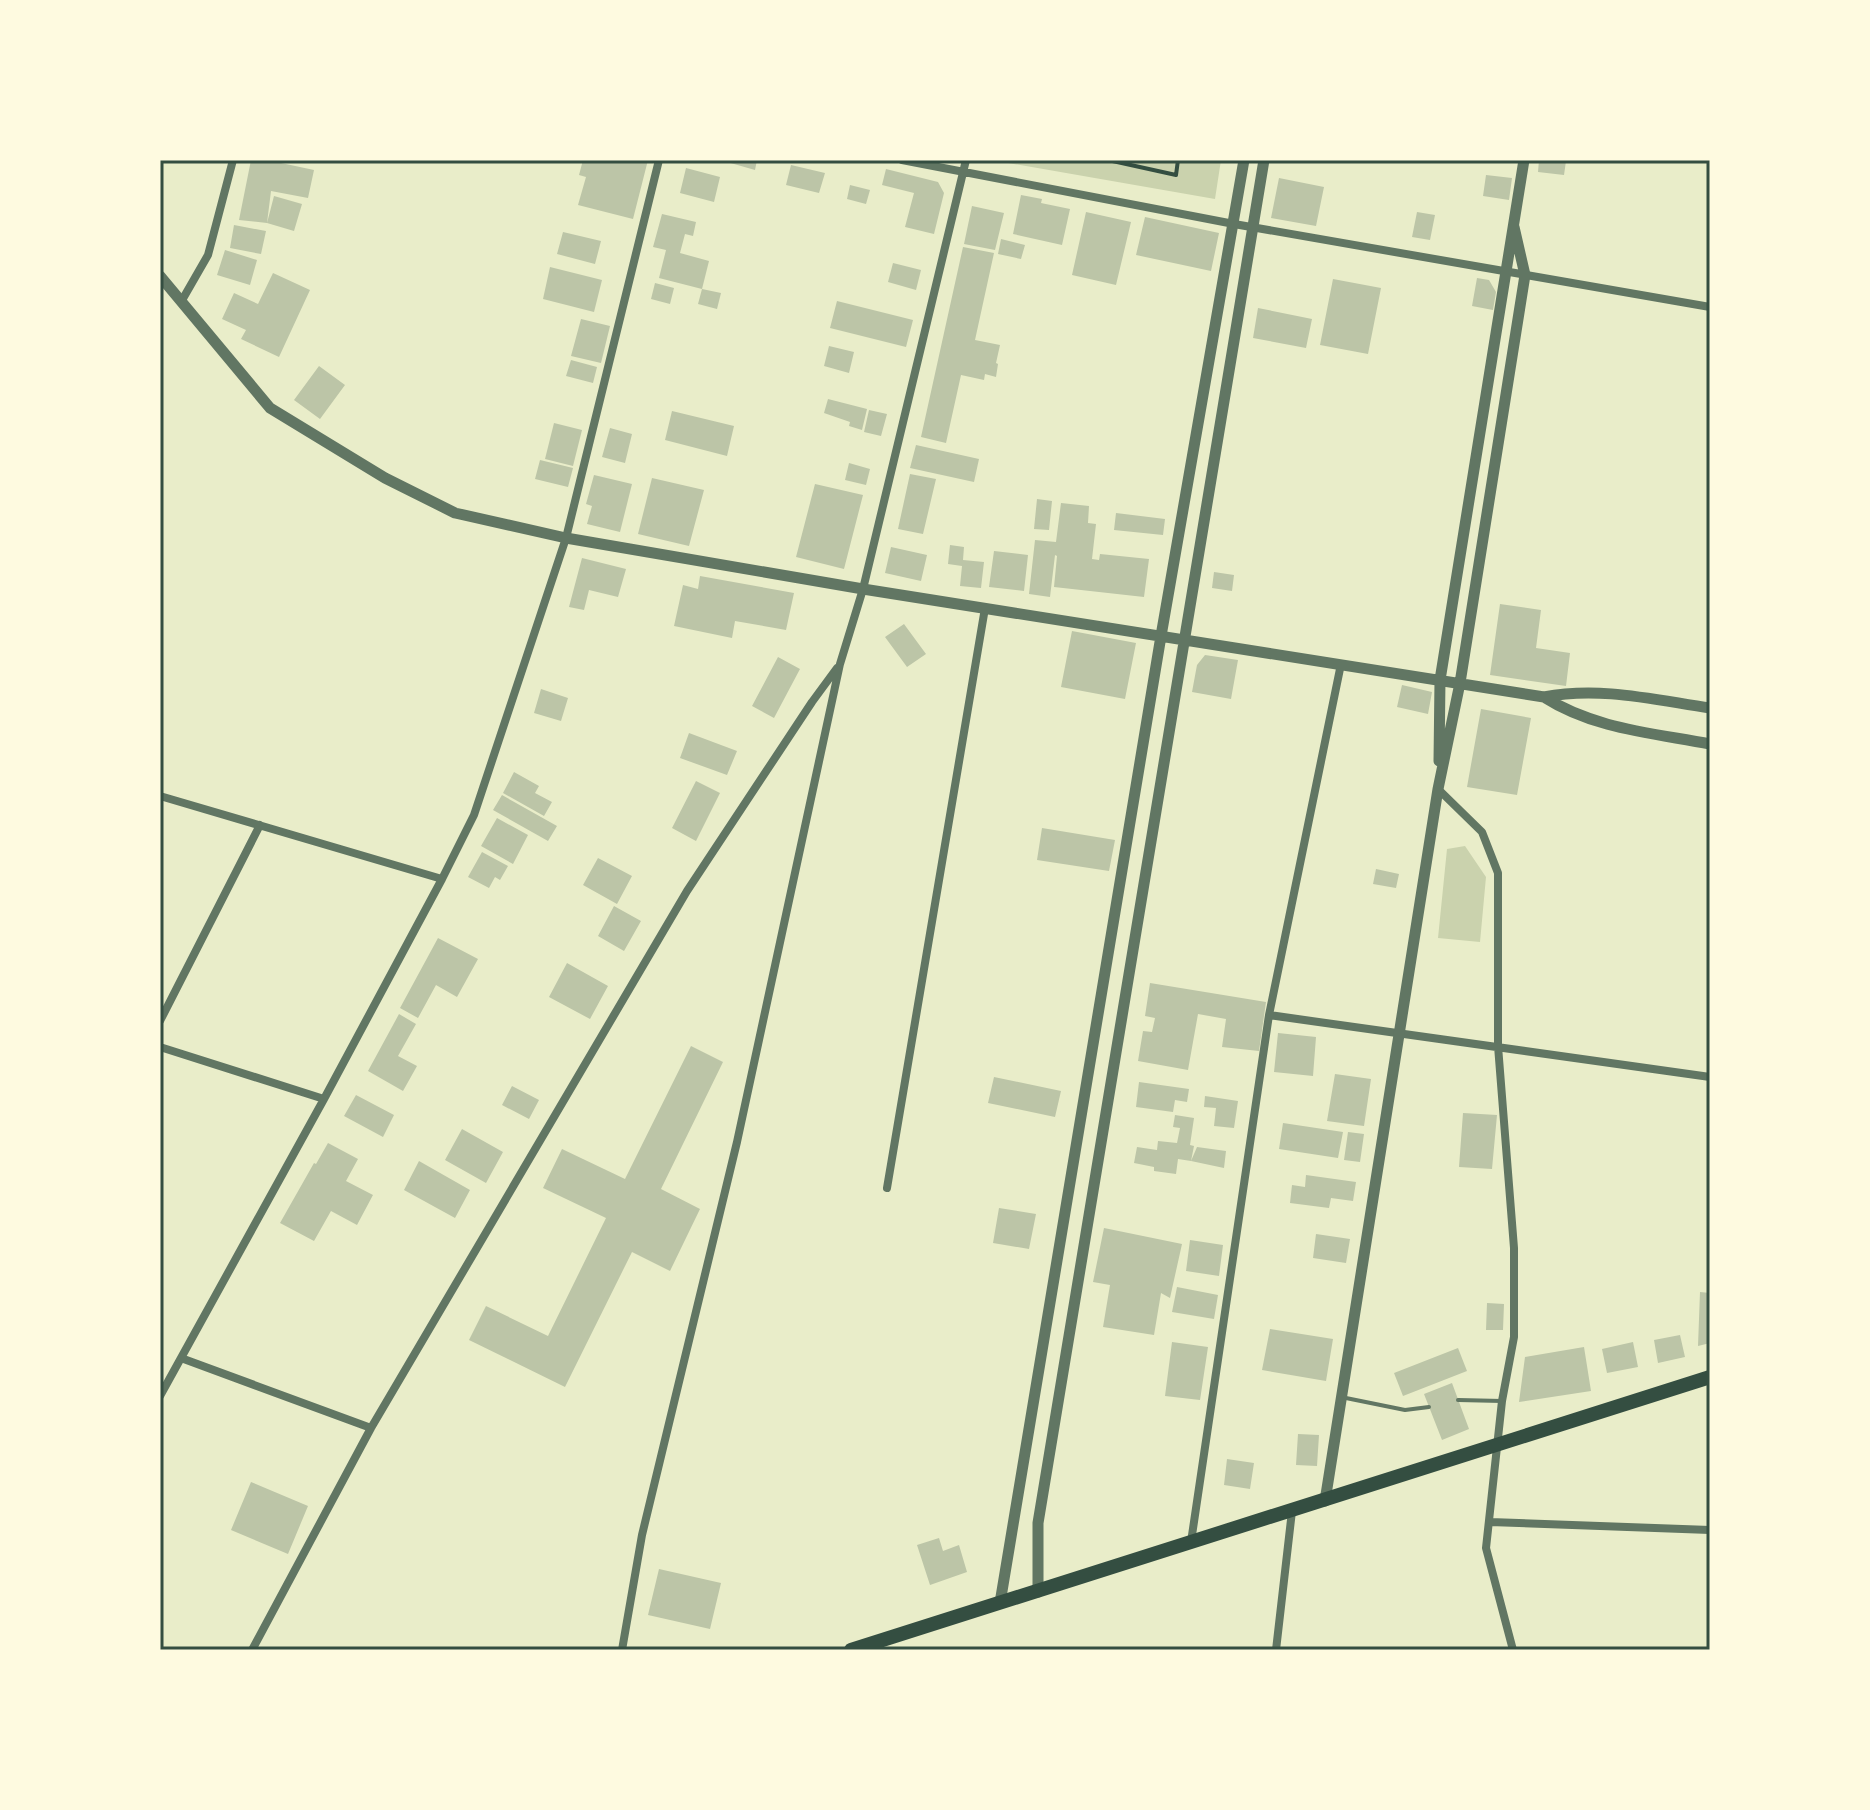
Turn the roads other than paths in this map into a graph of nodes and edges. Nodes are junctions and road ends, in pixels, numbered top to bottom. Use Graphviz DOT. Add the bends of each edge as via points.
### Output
graph roads {
  1 [pos="233,160"];
  2 [pos="659,160"];
  3 [pos="902,160"];
  4 [pos="966,160"];
  5 [pos="1244,160"];
  6 [pos="1264,160"];
  7 [pos="1524,160"];
  8 [pos="963,174"];
  9 [pos="1234,224"];
  10 [pos="1253,227"];
  11 [pos="1514,227"];
  12 [pos="1507,272"];
  13 [pos="1525,275"];
  14 [pos="160,276"];
  15 [pos="181,302"];
  16 [pos="1710,307"];
  17 [pos="566,538"];
  18 [pos="863,589"];
  19 [pos="985,608"];
  20 [pos="1161,636"];
  21 [pos="1184,639"];
  22 [pos="840,664"];
  23 [pos="1341,664"];
  24 [pos="1440,680"];
  25 [pos="1460,683"];
  26 [pos="1544,697"];
  27 [pos="1710,708"];
  28 [pos="1710,744"];
  29 [pos="1438,789"];
  30 [pos="160,796"];
  31 [pos="260,825"];
  32 [pos="442,879"];
  33 [pos="1269,1015"];
  34 [pos="160,1021"];
  35 [pos="1398,1035"];
  36 [pos="1498,1046"];
  37 [pos="160,1047"];
  38 [pos="1710,1077"];
  39 [pos="324,1099"];
  40 [pos="887,1188"];
  41 [pos="181,1358"];
  42 [pos="1710,1377"];
  43 [pos="160,1396"];
  44 [pos="1341,1397"];
  45 [pos="1458,1400"];
  46 [pos="1502,1401"];
  47 [pos="1429,1407"];
  48 [pos="371,1428"];
  49 [pos="1497,1446"];
  50 [pos="1325,1501"];
  51 [pos="1292,1511"];
  52 [pos="1490,1522"];
  53 [pos="1710,1530"];
  54 [pos="1191,1544"];
  55 [pos="1038,1592"];
  56 [pos="1000,1603"];
  57 [pos="252,1650"];
  58 [pos="622,1650"];
  59 [pos="851,1650"];
  60 [pos="1276,1650"];
  61 [pos="1513,1650"];
  1 -- 15 [label="street" via="208,255"];
  2 -- 17 [label="street"];
  3 -- 8 [label="street"];
  4 -- 8 [label="street"];
  5 -- 9 [label="street"];
  6 -- 10 [label="street"];
  7 -- 11 [label="street"];
  8 -- 9 [label="street"];
  8 -- 18 [label="street"];
  9 -- 10 [label="street"];
  9 -- 20 [label="street"];
  10 -- 12 [label="street"];
  10 -- 21 [label="street"];
  11 -- 12 [label="street"];
  11 -- 13 [label="street"];
  12 -- 13 [label="street"];
  12 -- 24 [label="street"];
  13 -- 16 [label="street"];
  13 -- 25 [label="street"];
  14 -- 15 [label="street"];
  15 -- 17 [label="street" via="270,408 359,463 455,513"];
  17 -- 18 [label="street"];
  17 -- 32 [label="street" via="474,815"];
  18 -- 19 [label="street"];
  18 -- 22 [label="street"];
  19 -- 20 [label="street"];
  19 -- 40 [label="street"];
  20 -- 21 [label="street"];
  20 -- 56 [label="street"];
  21 -- 23 [label="street"];
  21 -- 55 [label="street" via="1038,1523"];
  22 -- 48 [label="street" via="687,891"];
  22 -- 58 [label="street" via="737,1142 642,1535"];
  23 -- 24 [label="street"];
  23 -- 33 [label="street"];
  24 -- 25 [label="street"];
  24 -- 29 [label="street"];
  25 -- 26 [label="street"];
  25 -- 29 [label="street"];
  26 -- 27 [label="street" via="1599,692"];
  26 -- 28 [label="street" via="1596,722"];
  29 -- 35 [label="street"];
  29 -- 36 [label="street" via="1482,832 1498,873"];
  30 -- 31 [label="street"];
  31 -- 32 [label="street"];
  31 -- 34 [label="street"];
  32 -- 39 [label="street"];
  33 -- 35 [label="street"];
  33 -- 54 [label="street"];
  35 -- 36 [label="street"];
  35 -- 44 [label="street"];
  36 -- 38 [label="street"];
  36 -- 46 [label="street" via="1514,1248 1514,1337"];
  37 -- 39 [label="street"];
  39 -- 41 [label="street"];
  41 -- 43 [label="street"];
  41 -- 48 [label="street"];
  42 -- 49 [label="highway"];
  44 -- 47 [label="lane" via="1405,1410"];
  44 -- 50 [label="street"];
  45 -- 46 [label="lane"];
  46 -- 49 [label="street"];
  48 -- 57 [label="street"];
  49 -- 50 [label="highway"];
  49 -- 52 [label="street"];
  50 -- 51 [label="highway"];
  51 -- 54 [label="highway"];
  51 -- 60 [label="street"];
  52 -- 53 [label="street"];
  52 -- 61 [label="street" via="1486,1548"];
  54 -- 55 [label="highway"];
  55 -- 56 [label="highway"];
  56 -- 59 [label="highway"];
}
